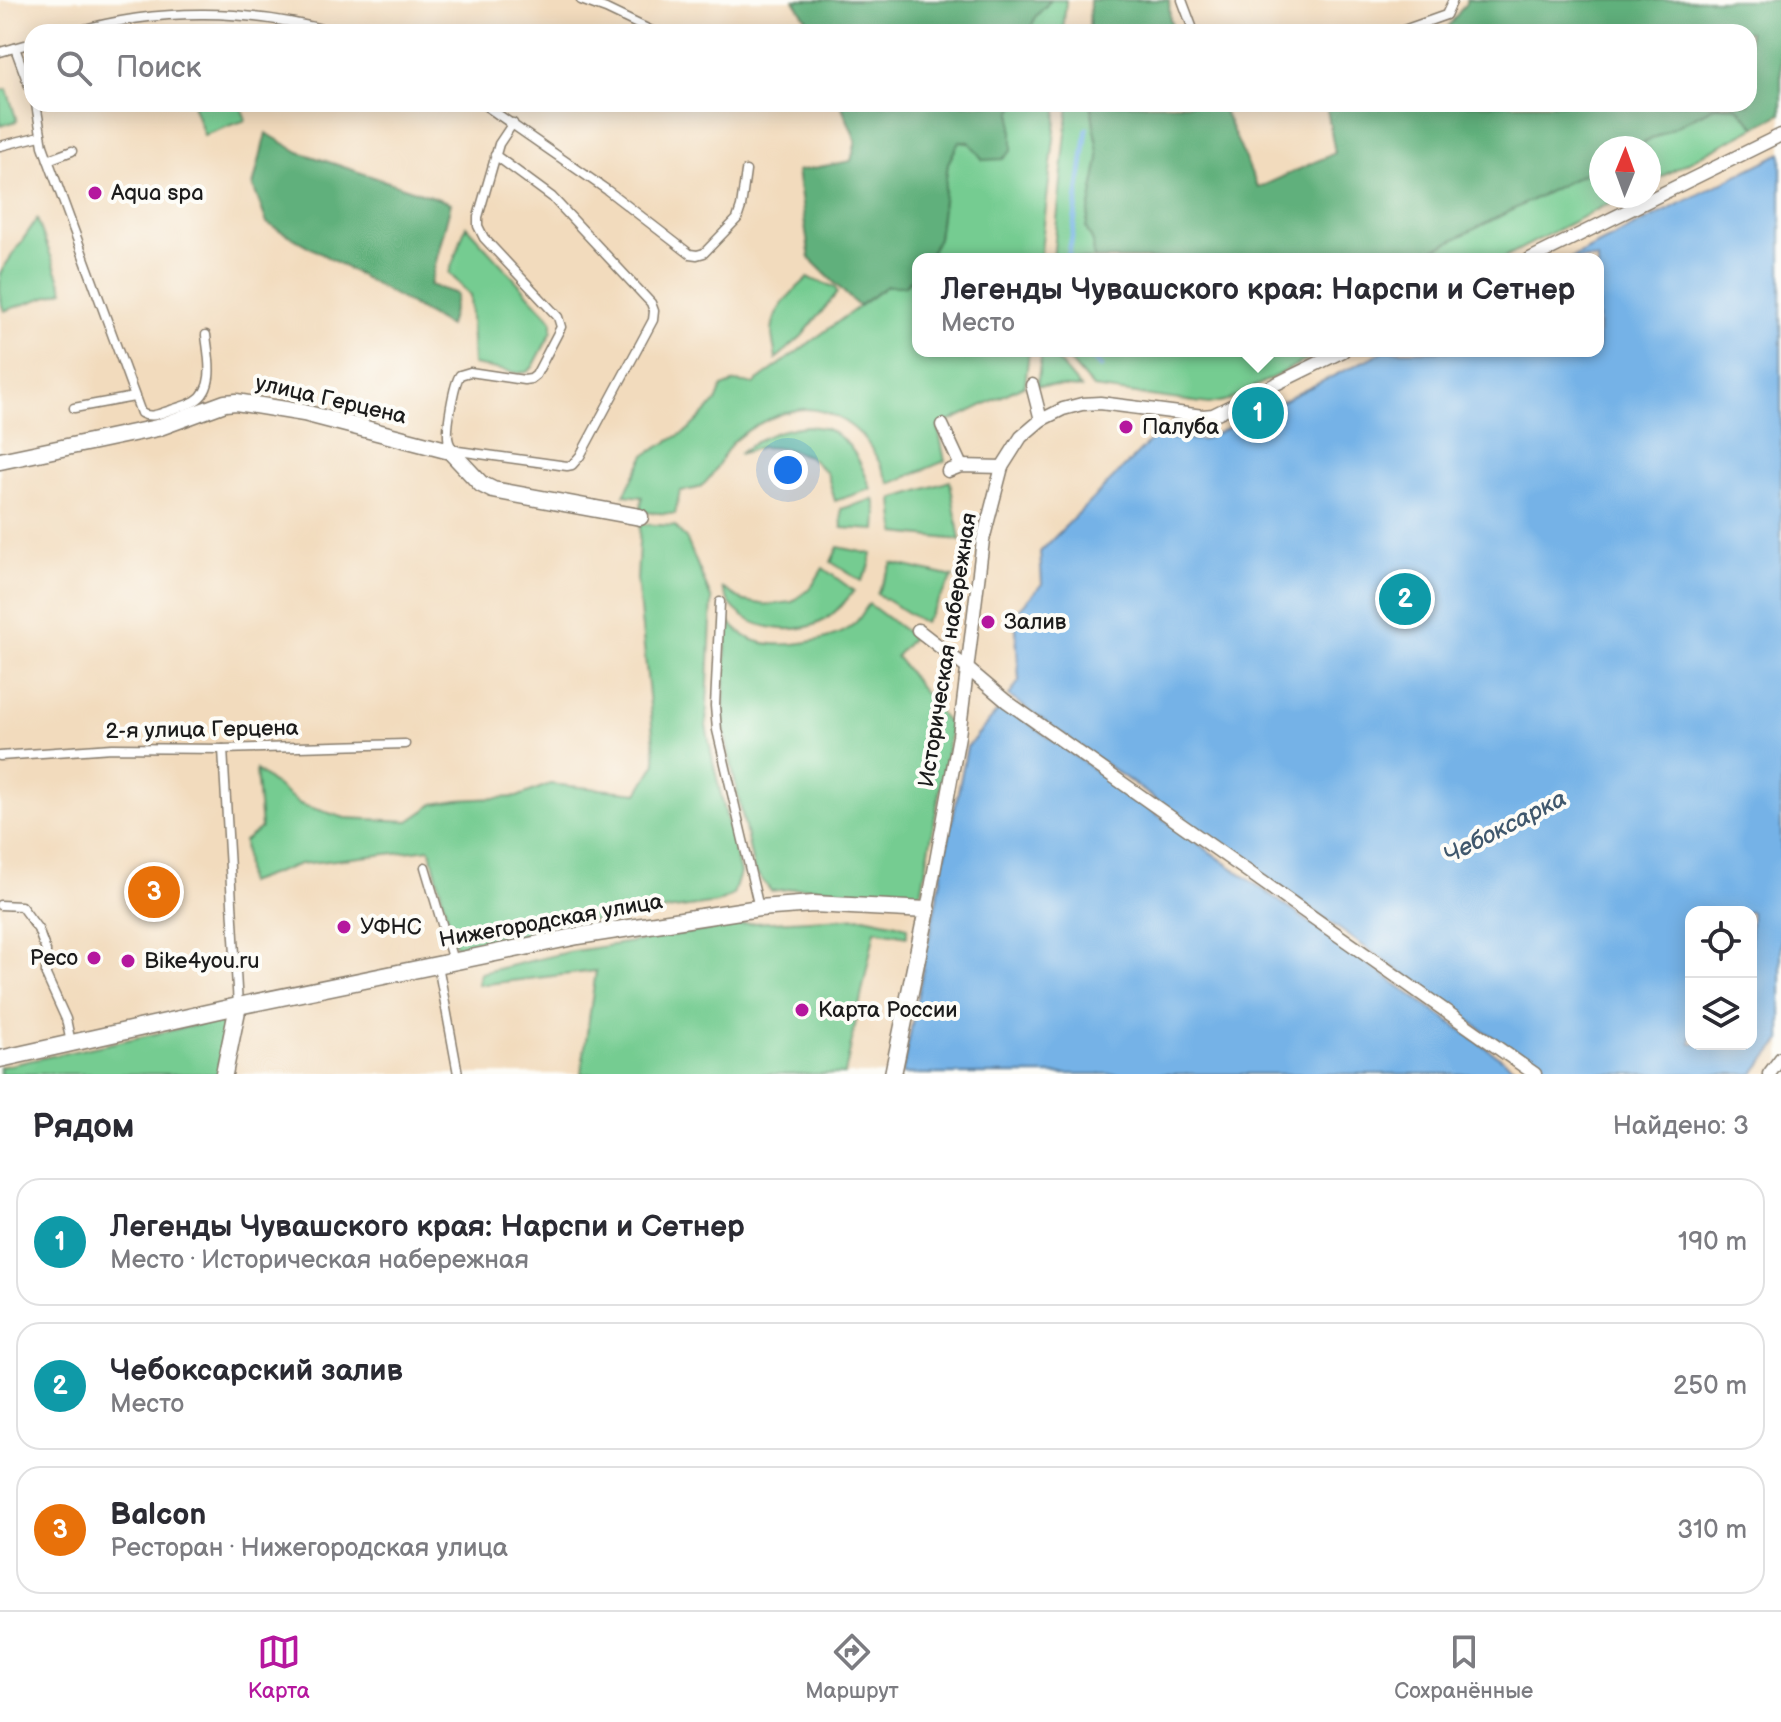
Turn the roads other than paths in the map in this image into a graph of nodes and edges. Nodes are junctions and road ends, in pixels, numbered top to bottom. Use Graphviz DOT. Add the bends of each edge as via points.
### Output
graph roads {
  1 [pos="581,0"];
  2 [pos="1182,0"];
  3 [pos="1453,0"];
  4 [pos="111,24"];
  5 [pos="302,24"];
  6 [pos="637,24"];
  7 [pos="1191,24"];
  8 [pos="1421,24"];
  9 [pos="24,45"];
  10 [pos="15,48"];
  11 [pos="0,52"];
  12 [pos="24,72"];
  13 [pos="37,112"];
  14 [pos="496,112"];
  15 [pos="513,123"];
  16 [pos="1781,135"];
  17 [pos="40,136"];
  18 [pos="0,146"];
  19 [pos="72,151"];
  20 [pos="495,155"];
  21 [pos="48,160"];
  22 [pos="746,171"];
  23 [pos="1542,253"];
  24 [pos="206,335"];
  25 [pos="1331,357"];
  26 [pos="1032,385"];
  27 [pos="134,397"];
  28 [pos="74,408"];
  29 [pos="1041,420"];
  30 [pos="942,425"];
  31 [pos="0,461"];
  32 [pos="961,466"];
  33 [pos="1002,467"];
  34 [pos="948,471"];
  35 [pos="640,517"];
  36 [pos="720,602"];
  37 [pos="918,630"];
  38 [pos="967,668"];
  39 [pos="405,744"];
  40 [pos="223,749"];
  41 [pos="0,756"];
  42 [pos="425,867"];
  43 [pos="0,905"];
  44 [pos="759,908"];
  45 [pos="927,910"];
  46 [pos="446,962"];
  47 [pos="238,1006"];
  48 [pos="71,1044"];
  49 [pos="1781,1058"];
  50 [pos="0,1059"];
  51 [pos="224,1074"];
  52 [pos="458,1074"];
  53 [pos="893,1074"];
  54 [pos="1535,1074"];
  55 [pos="1769,1074"];
  1 -- 6 [label="lane"];
  2 -- 7 [label="lane"];
  3 -- 8 [label="lane" via="1446,15"];
  4 -- 5 [label="lane" via="195,14"];
  9 -- 10 [label="lane"];
  10 -- 11 [label="lane"];
  10 -- 12 [label="lane"];
  13 -- 17 [label="lane"];
  14 -- 15 [label="lane"];
  15 -- 20 [label="lane"];
  15 -- 22 [label="lane" via="694,255 704,253 737,219"];
  16 -- 23 [label="street"];
  17 -- 18 [label="lane"];
  17 -- 21 [label="lane"];
  19 -- 21 [label="lane"];
  20 -- 20 [label="lane" via="552,197 654,311 572,465 458,451 448,440 460,375 531,379 561,327 558,317 480,232 478,217"];
  21 -- 27 [label="lane"];
  24 -- 27 [label="lane" via="209,377 196,400 147,417"];
  25 -- 29 [label="street, Историческая набережная" via="1213,415 1100,403 1063,409"];
  26 -- 29 [label="street"];
  27 -- 28 [label="lane"];
  29 -- 33 [label="street, Историческая набережная" via="1021,437"];
  30 -- 32 [label="street"];
  31 -- 35 [label="street, улица Герцена" via="157,428 236,402 304,413 450,451 493,490"];
  32 -- 33 [label="street"];
  32 -- 34 [label="street"];
  33 -- 38 [label="street, Историческая набережная" via="983,540"];
  36 -- 44 [label="lane" via="717,730"];
  37 -- 38 [label="street"];
  38 -- 45 [label="street, Историческая набережная"];
  38 -- 54 [label="street" via="1006,701"];
  39 -- 40 [label="lane, 2-я улица Герцена"];
  40 -- 41 [label="lane, 2-я улица Герцена" via="112,748"];
  40 -- 47 [label="lane"];
  42 -- 46 [label="lane"];
  43 -- 48 [label="lane" via="21,906 38,929 46,951 46,975"];
  44 -- 45 [label="street, Нижегородская улица" via="813,904"];
  44 -- 46 [label="street, Нижегородская улица"];
  45 -- 53 [label="street, Историческая набережная"];
  46 -- 47 [label="street, Нижегородская улица"];
  46 -- 52 [label="lane"];
  47 -- 48 [label="street, Нижегородская улица"];
  47 -- 51 [label="street"];
  48 -- 50 [label="street, Нижегородская улица"];
  49 -- 55 [label="street"];
}
